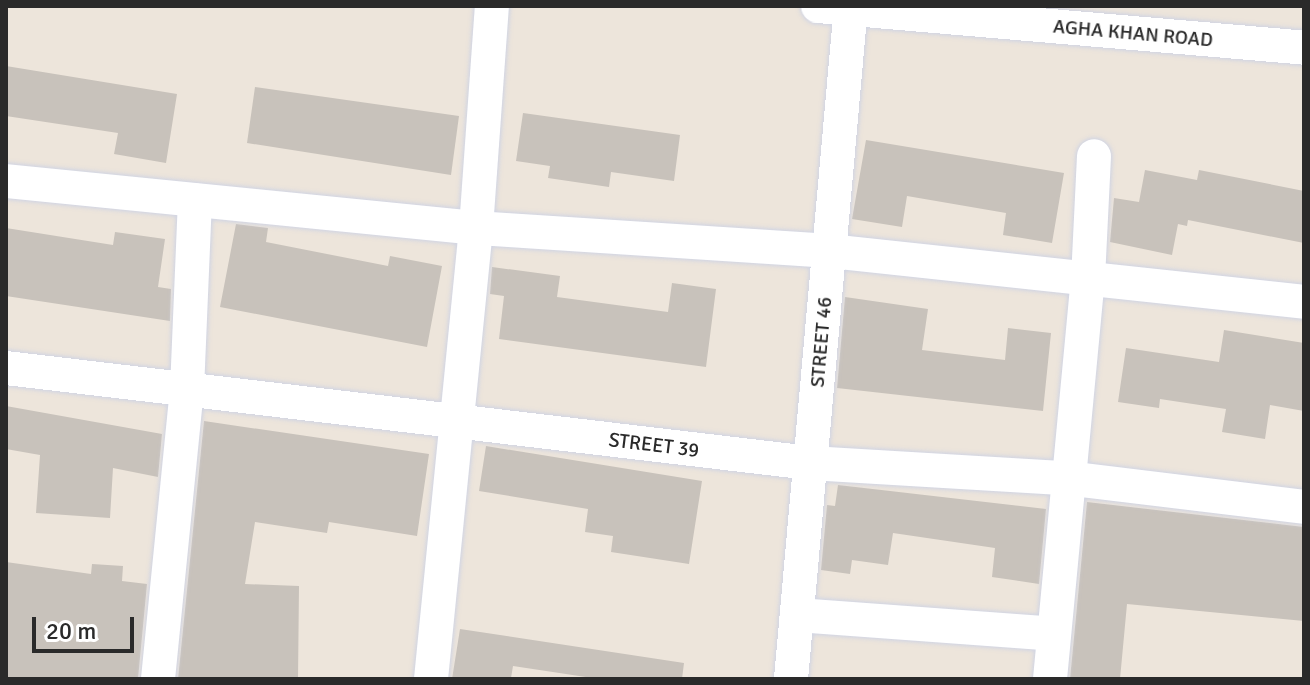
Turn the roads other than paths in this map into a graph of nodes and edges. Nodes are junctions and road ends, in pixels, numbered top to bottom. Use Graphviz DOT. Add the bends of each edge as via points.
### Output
graph roads {
  1 [pos="492,6"];
  2 [pos="840,7"];
  3 [pos="1304,48"];
  4 [pos="1094,156"];
  5 [pos="6,181"];
  6 [pos="195,200"];
  7 [pos="476,228"];
  8 [pos="829,251"];
  9 [pos="1088,279"];
  10 [pos="1304,302"];
  11 [pos="6,368"];
  12 [pos="187,390"];
  13 [pos="455,421"];
  14 [pos="810,463"];
  15 [pos="1066,478"];
  16 [pos="1304,507"];
  17 [pos="797,615"];
  18 [pos="1053,634"];
  19 [pos="158,679"];
  20 [pos="431,679"];
  21 [pos="791,679"];
  22 [pos="1050,679"];
  1 -- 7 [label="street"];
  2 -- 3 [label="street, AGHA KHAN ROAD"];
  2 -- 8 [label="street, STREET 46"];
  4 -- 9 [label="street"];
  5 -- 6 [label="street"];
  6 -- 7 [label="street"];
  6 -- 12 [label="street"];
  7 -- 8 [label="street"];
  7 -- 13 [label="street"];
  8 -- 9 [label="street"];
  8 -- 14 [label="street, STREET 46"];
  9 -- 10 [label="street"];
  9 -- 15 [label="street"];
  11 -- 12 [label="street, STREET 39"];
  12 -- 13 [label="street, STREET 39"];
  12 -- 19 [label="street"];
  13 -- 14 [label="street, STREET 39"];
  13 -- 20 [label="street"];
  14 -- 15 [label="street, STREET 39"];
  14 -- 17 [label="street, STREET 46"];
  15 -- 16 [label="street, STREET 39"];
  15 -- 18 [label="street"];
  17 -- 18 [label="street"];
  17 -- 21 [label="street, STREET 46"];
  18 -- 22 [label="street"];
}
